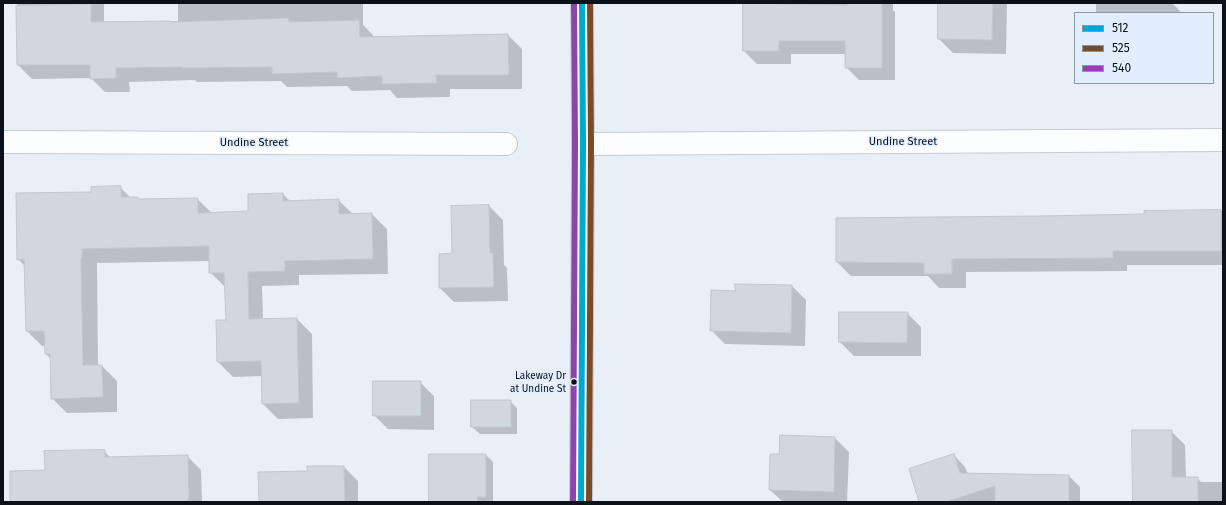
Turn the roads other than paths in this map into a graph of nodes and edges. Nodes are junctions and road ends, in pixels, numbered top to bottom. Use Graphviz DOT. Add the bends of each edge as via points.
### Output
graph roads {
  1 [pos="582,3"];
  2 [pos="1223,140"];
  3 [pos="3,142"];
  4 [pos="506,144"];
  5 [pos="583,144"];
  6 [pos="581,502"];
  1 -- 5 [label="street"];
  2 -- 5 [label="street, Undine Street"];
  3 -- 4 [label="street, Undine Street"];
  5 -- 6 [label="street"];
}
